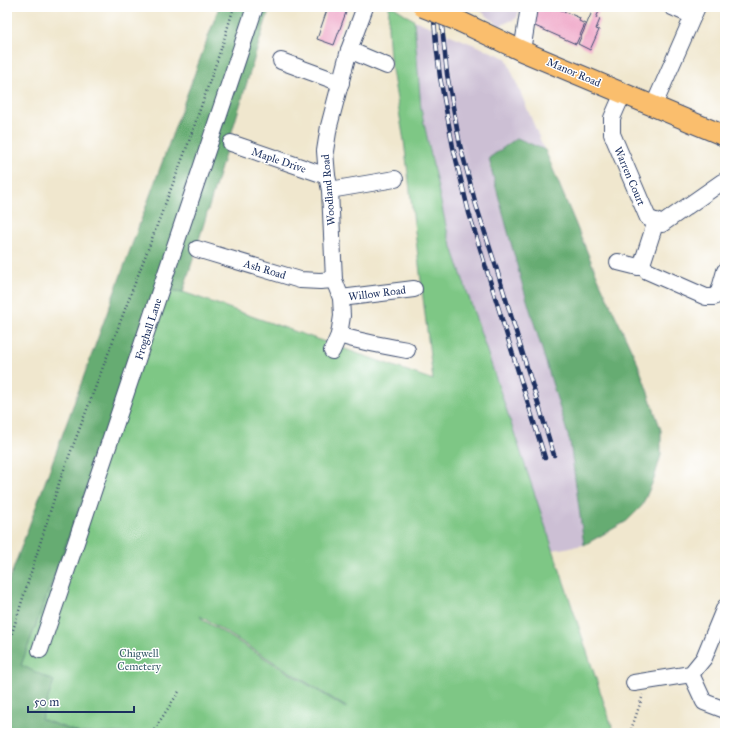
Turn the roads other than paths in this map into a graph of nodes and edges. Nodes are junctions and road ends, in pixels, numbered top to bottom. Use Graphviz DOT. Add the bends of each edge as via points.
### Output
graph roads {
  1 [pos="255,7"];
  2 [pos="365,7"];
  3 [pos="423,7"];
  4 [pos="529,7"];
  5 [pos="672,7"];
  6 [pos="695,12"];
  7 [pos="349,50"];
  8 [pos="522,51"];
  9 [pos="281,61"];
  10 [pos="387,66"];
  11 [pos="341,83"];
  12 [pos="623,93"];
  13 [pos="654,106"];
  14 [pos="725,136"];
  15 [pos="231,143"];
  16 [pos="395,179"];
  17 [pos="725,182"];
  18 [pos="328,183"];
  19 [pos="656,221"];
  20 [pos="197,249"];
  21 [pos="618,262"];
  22 [pos="642,264"];
  23 [pos="725,271"];
  24 [pos="334,280"];
  25 [pos="414,288"];
  26 [pos="341,298"];
  27 [pos="339,335"];
  28 [pos="408,350"];
  29 [pos="332,351"];
  30 [pos="725,607"];
  31 [pos="40,650"];
  32 [pos="691,674"];
  33 [pos="640,682"];
  34 [pos="725,710"];
  1 -- 31 [label="street, Froghall Lane"];
  2 -- 7 [label="street, Woodland Road"];
  3 -- 8 [label="main road, Manor Road, bridge"];
  4 -- 8 [label="street"];
  5 -- 6 [label="street"];
  6 -- 13 [label="street"];
  7 -- 10 [label="street"];
  7 -- 11 [label="street, Woodland Road"];
  8 -- 12 [label="main road, Manor Road"];
  9 -- 11 [label="street"];
  11 -- 18 [label="street, Woodland Road" via="325,151"];
  12 -- 13 [label="main road, Manor Road"];
  12 -- 19 [label="street, Warren Court" via="612,118 612,134 648,218"];
  13 -- 14 [label="main road, Manor Road"];
  15 -- 18 [label="street, Maple Drive"];
  16 -- 18 [label="street"];
  17 -- 19 [label="street" via="662,224"];
  18 -- 24 [label="street, Woodland Road"];
  19 -- 22 [label="street"];
  20 -- 24 [label="street, Ash Road" via="300,280"];
  21 -- 22 [label="street" via="638,267"];
  22 -- 23 [label="street" via="647,271 706,297 714,297 719,292"];
  24 -- 26 [label="street, Woodland Road"];
  25 -- 26 [label="street, Willow Road"];
  26 -- 27 [label="street, Woodland Road"];
  27 -- 28 [label="street"];
  27 -- 29 [label="street, Woodland Road"];
  30 -- 32 [label="street" via="704,658"];
  32 -- 33 [label="street"];
  32 -- 34 [label="street" via="704,702"];
}
